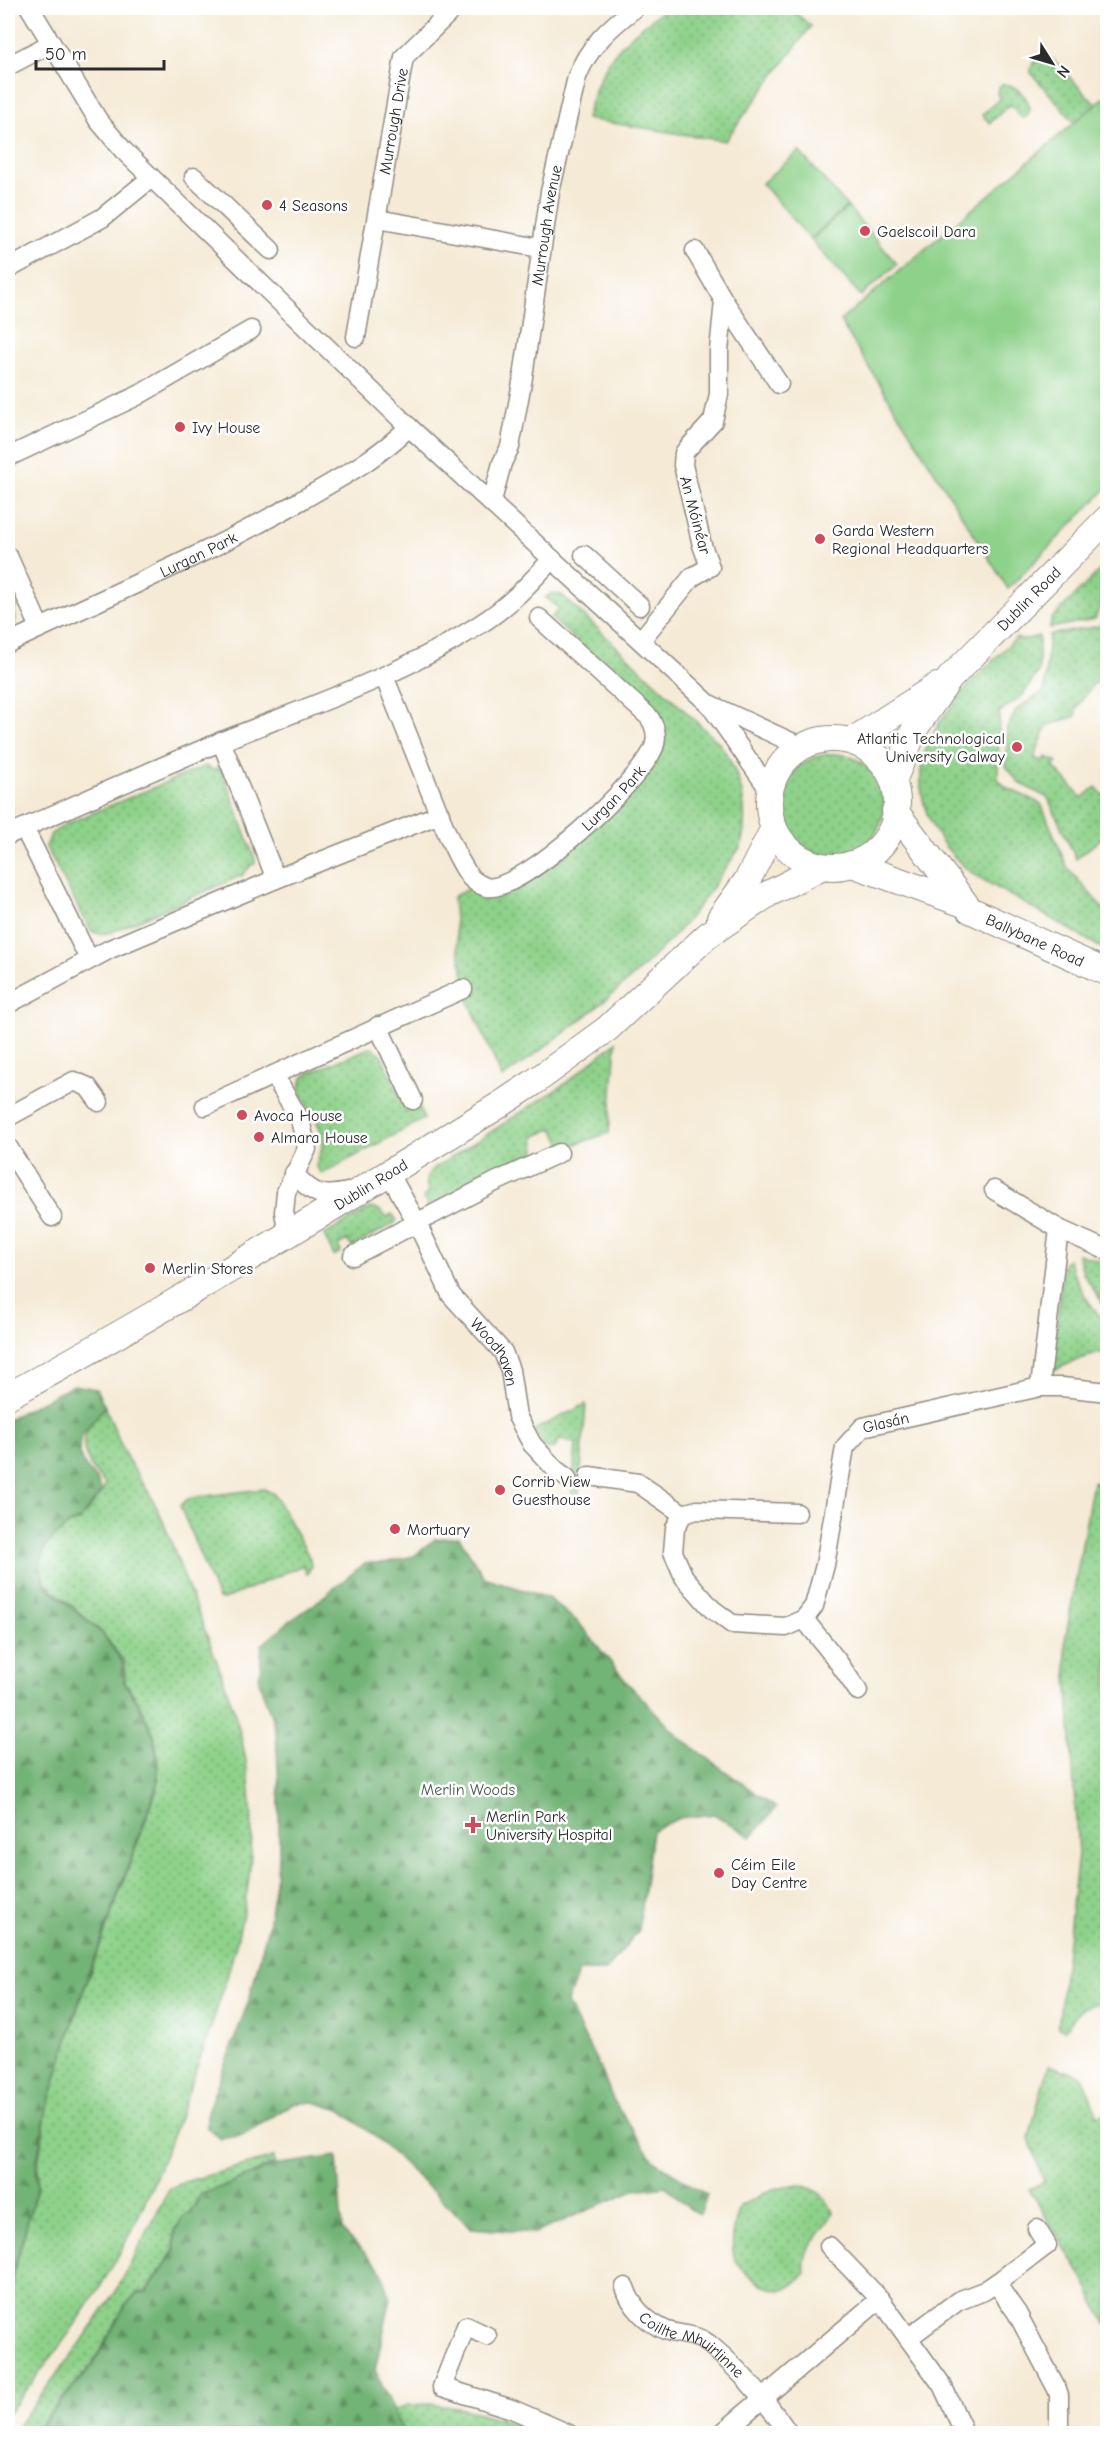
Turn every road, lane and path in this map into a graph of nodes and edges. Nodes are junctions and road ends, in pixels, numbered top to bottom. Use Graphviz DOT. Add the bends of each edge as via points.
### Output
graph roads {
  1 [pos="30,8"];
  2 [pos="454,8"];
  3 [pos="635,8"];
  4 [pos="50,44"];
  5 [pos="8,66"];
  6 [pos="194,177"];
  7 [pos="150,179"];
  8 [pos="377,219"];
  9 [pos="247,227"];
  10 [pos="540,248"];
  11 [pos="225,250"];
  12 [pos="271,250"];
  13 [pos="695,251"];
  14 [pos="8,269"];
  15 [pos="724,302"];
  16 [pos="251,330"];
  17 [pos="356,337"];
  18 [pos="779,384"];
  19 [pos="410,427"];
  20 [pos="8,458"];
  21 [pos="502,463"];
  22 [pos="474,485"];
  23 [pos="492,501"];
  24 [pos="1107,518"];
  25 [pos="584,555"];
  26 [pos="8,556"];
  27 [pos="552,559"];
  28 [pos="602,572"];
  29 [pos="585,590"];
  30 [pos="640,606"];
  31 [pos="539,618"];
  32 [pos="40,628"];
  33 [pos="641,640"];
  34 [pos="8,643"];
  35 [pos="384,676"];
  36 [pos="950,678"];
  37 [pos="710,705"];
  38 [pos="221,741"];
  39 [pos="852,741"];
  40 [pos="801,747"];
  41 [pos="894,780"];
  42 [pos="770,791"];
  43 [pos="895,811"];
  44 [pos="440,814"];
  45 [pos="774,828"];
  46 [pos="16,831"];
  47 [pos="852,864"];
  48 [pos="821,867"];
  49 [pos="276,879"];
  50 [pos="964,904"];
  51 [pos="708,935"];
  52 [pos="89,959"];
  53 [pos="1107,973"];
  54 [pos="463,989"];
  55 [pos="8,1004"];
  56 [pos="378,1026"];
  57 [pos="274,1074"];
  58 [pos="413,1100"];
  59 [pos="99,1102"];
  60 [pos="205,1106"];
  61 [pos="8,1117"];
  62 [pos="8,1147"];
  63 [pos="559,1153"];
  64 [pos="294,1173"];
  65 [pos="388,1173"];
  66 [pos="365,1188"];
  67 [pos="994,1190"];
  68 [pos="52,1217"];
  69 [pos="417,1223"];
  70 [pos="1059,1229"];
  71 [pos="288,1234"];
  72 [pos="1107,1251"];
  73 [pos="353,1256"];
  74 [pos="1040,1387"];
  75 [pos="1107,1392"];
  76 [pos="8,1396"];
  77 [pos="589,1476"];
  78 [pos="567,1478"];
  79 [pos="797,1513"];
  80 [pos="683,1514"];
  81 [pos="804,1619"];
  82 [pos="858,1691"];
  83 [pos="1036,2229"];
  84 [pos="829,2246"];
  85 [pos="996,2283"];
  86 [pos="625,2288"];
  87 [pos="880,2299"];
  88 [pos="487,2336"];
  89 [pos="908,2338"];
  90 [pos="762,2398"];
  91 [pos="569,2433"];
  92 [pos="721,2433"];
  93 [pos="789,2433"];
  94 [pos="965,2433"];
  95 [pos="1059,2433"];
  1 -- 4 [label="street"];
  2 -- 8 [label="street, Murrough Drive" via="404,57"];
  3 -- 10 [label="street, Murrough Avenue" via="605,31 578,74 563,128"];
  4 -- 5 [label="street"];
  4 -- 7 [label="street" via="98,120"];
  6 -- 9 [label="street"];
  7 -- 11 [label="street"];
  7 -- 14 [label="street" via="102,218"];
  8 -- 10 [label="street"];
  8 -- 17 [label="street, Murrough Drive"];
  9 -- 11 [label="street"];
  9 -- 12 [label="street"];
  10 -- 21 [label="street, Murrough Avenue" via="523,377 510,447"];
  11 -- 19 [label="street"];
  13 -- 15 [label="street"];
  15 -- 18 [label="street"];
  15 -- 33 [label="street, An Móinéar" via="717,411 713,421 684,453 683,465 710,567 693,577"];
  16 -- 20 [label="street" via="137,396"];
  19 -- 22 [label="street"];
  19 -- 32 [label="street, Lurgan Park" via="360,466 236,536"];
  21 -- 22 [label="street"];
  21 -- 23 [label="street, Murrough Avenue"];
  22 -- 23 [label="street"];
  23 -- 27 [label="street"];
  24 -- 36 [label="main road, Dublin Road"];
  25 -- 28 [label="street"];
  26 -- 32 [label="street"];
  27 -- 29 [label="street"];
  27 -- 35 [label="street" via="523,590 482,623"];
  28 -- 29 [label="street"];
  28 -- 30 [label="street"];
  29 -- 33 [label="street"];
  31 -- 44 [label="street, Lurgan Park" via="649,717 656,731 652,753 620,794 580,831 538,864 500,886 486,887 470,877"];
  32 -- 34 [label="street, Lurgan Park"];
  33 -- 37 [label="street"];
  35 -- 38 [label="street"];
  35 -- 44 [label="street, Lurgan Park"];
  36 -- 39 [label="main road, Dublin Road"];
  36 -- 41 [label="main road, Dublin Road" via="915,728"];
  37 -- 40 [label="street"];
  37 -- 42 [label="street"];
  38 -- 46 [label="street"];
  38 -- 49 [label="street"];
  39 -- 40 [label="main road" via="821,740"];
  39 -- 41 [label="main road" via="880,760"];
  40 -- 42 [label="main road" via="778,770"];
  41 -- 43 [label="main road"];
  42 -- 45 [label="main road"];
  43 -- 47 [label="main road" via="879,844"];
  43 -- 50 [label="main road, Ballybane Road"];
  44 -- 49 [label="street"];
  45 -- 48 [label="main road" via="792,851"];
  45 -- 51 [label="main road, Dublin Road" via="748,879"];
  46 -- 52 [label="street"];
  47 -- 48 [label="main road"];
  47 -- 50 [label="main road, Ballybane Road"];
  48 -- 51 [label="main road, Dublin Road" via="768,894"];
  49 -- 52 [label="street"];
  50 -- 53 [label="main road, Ballybane Road"];
  51 -- 65 [label="main road, Dublin Road" via="631,1008 576,1053"];
  52 -- 55 [label="street"];
  54 -- 56 [label="street"];
  56 -- 57 [label="street"];
  56 -- 58 [label="street"];
  57 -- 60 [label="street"];
  57 -- 64 [label="street" via="306,1136 304,1159"];
  59 -- 61 [label="street" via="88,1088 74,1081"];
  62 -- 68 [label="street"];
  63 -- 69 [label="street"];
  64 -- 66 [label="street" via="306,1187 320,1194 336,1195"];
  64 -- 71 [label="street" via="286,1192 284,1212"];
  65 -- 66 [label="main road, Dublin Road"];
  65 -- 69 [label="street, Woodhaven"];
  66 -- 71 [label="main road, Dublin Road"];
  67 -- 70 [label="street"];
  69 -- 73 [label="street"];
  69 -- 78 [label="street, Woodhaven" via="451,1295 503,1352 510,1370 515,1408 529,1439 543,1458"];
  70 -- 72 [label="street"];
  70 -- 74 [label="street"];
  71 -- 76 [label="main road, Dublin Road" via="104,1344"];
  74 -- 75 [label="street, Glasán"];
  74 -- 81 [label="street, Glasán" via="863,1427 845,1447 825,1565 814,1606"];
  77 -- 80 [label="street" via="638,1484"];
  79 -- 80 [label="street" via="697,1510"];
  80 -- 81 [label="street" via="675,1528 673,1552 684,1577 712,1609 732,1624 786,1627"];
  81 -- 82 [label="street"];
  83 -- 85 [label="street" via="1047,2244"];
  84 -- 87 [label="street"];
  85 -- 89 [label="street" via="958,2301"];
  85 -- 95 [label="street" via="1017,2313 1057,2389"];
  86 -- 90 [label="street, Coillte Mhuirlinne" via="639,2313 666,2330 707,2342"];
  87 -- 89 [label="street"];
  87 -- 90 [label="street"];
  88 -- 91 [label="street" via="466,2326 442,2387 512,2409"];
  89 -- 94 [label="street" via="942,2385"];
  90 -- 92 [label="street"];
  90 -- 93 [label="street, Coillte Mhuirlinne"];
}
